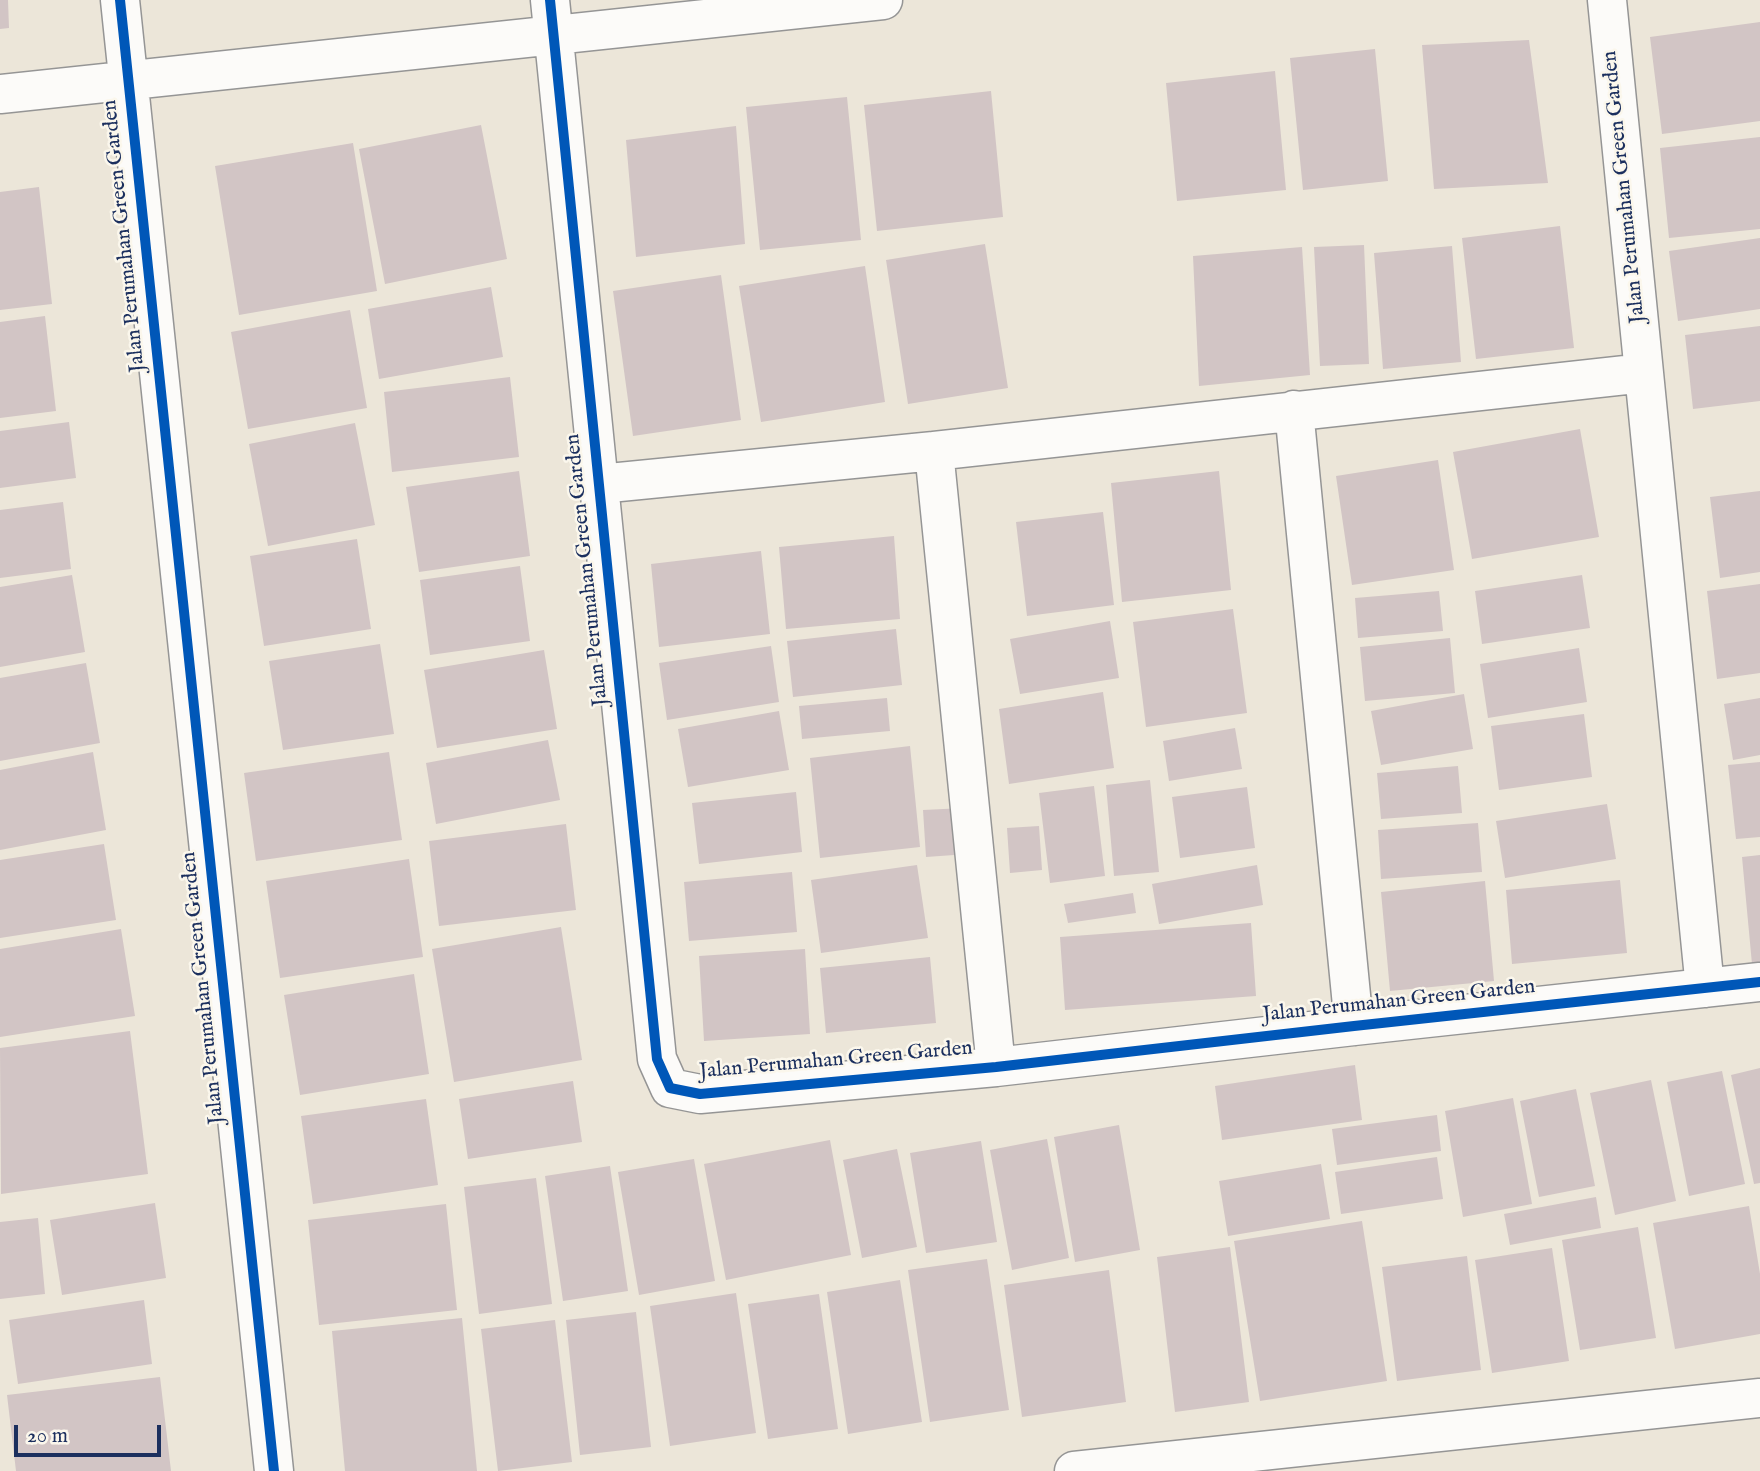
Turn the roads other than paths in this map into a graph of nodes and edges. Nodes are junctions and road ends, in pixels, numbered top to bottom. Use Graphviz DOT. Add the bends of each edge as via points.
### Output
graph roads {
  1 [pos="120,0"];
  2 [pos="883,0"];
  3 [pos="1607,0"];
  4 [pos="552,18"];
  5 [pos="128,81"];
  6 [pos="0,94"];
  7 [pos="1644,373"];
  8 [pos="1294,410"];
  9 [pos="934,451"];
  10 [pos="598,484"];
  11 [pos="1760,982"];
  12 [pos="1705,988"];
  13 [pos="1354,1026"];
  14 [pos="996,1067"];
  15 [pos="1760,1398"];
  16 [pos="274,1471"];
  17 [pos="1074,1471"];
  1 -- 5 [label="street, Jalan Perumahan Green Garden"];
  2 -- 4 [label="street, Jalan Perumahan Green Garden"];
  3 -- 7 [label="street, Jalan Perumahan Green Garden"];
  4 -- 5 [label="street, Jalan Perumahan Green Garden"];
  4 -- 10 [label="street, Jalan Perumahan Green Garden"];
  5 -- 6 [label="street, Jalan Perumahan Green Garden"];
  5 -- 16 [label="street, Jalan Perumahan Green Garden"];
  7 -- 8 [label="street, Jalan Perumahan Green Garden"];
  7 -- 12 [label="street, Jalan Perumahan Green Garden"];
  8 -- 9 [label="street, Jalan Perumahan Green Garden"];
  8 -- 13 [label="street, Jalan Perumahan Green Garden"];
  9 -- 10 [label="street, Jalan Perumahan Green Garden"];
  9 -- 14 [label="street, Jalan Perumahan Green Garden"];
  10 -- 14 [label="street, Jalan Perumahan Green Garden" via="657,1059 670,1088 700,1094"];
  11 -- 12 [label="street, Jalan Perumahan Green Garden"];
  12 -- 13 [label="street, Jalan Perumahan Green Garden"];
  13 -- 14 [label="street, Jalan Perumahan Green Garden"];
  15 -- 17 [label="street"];
}
